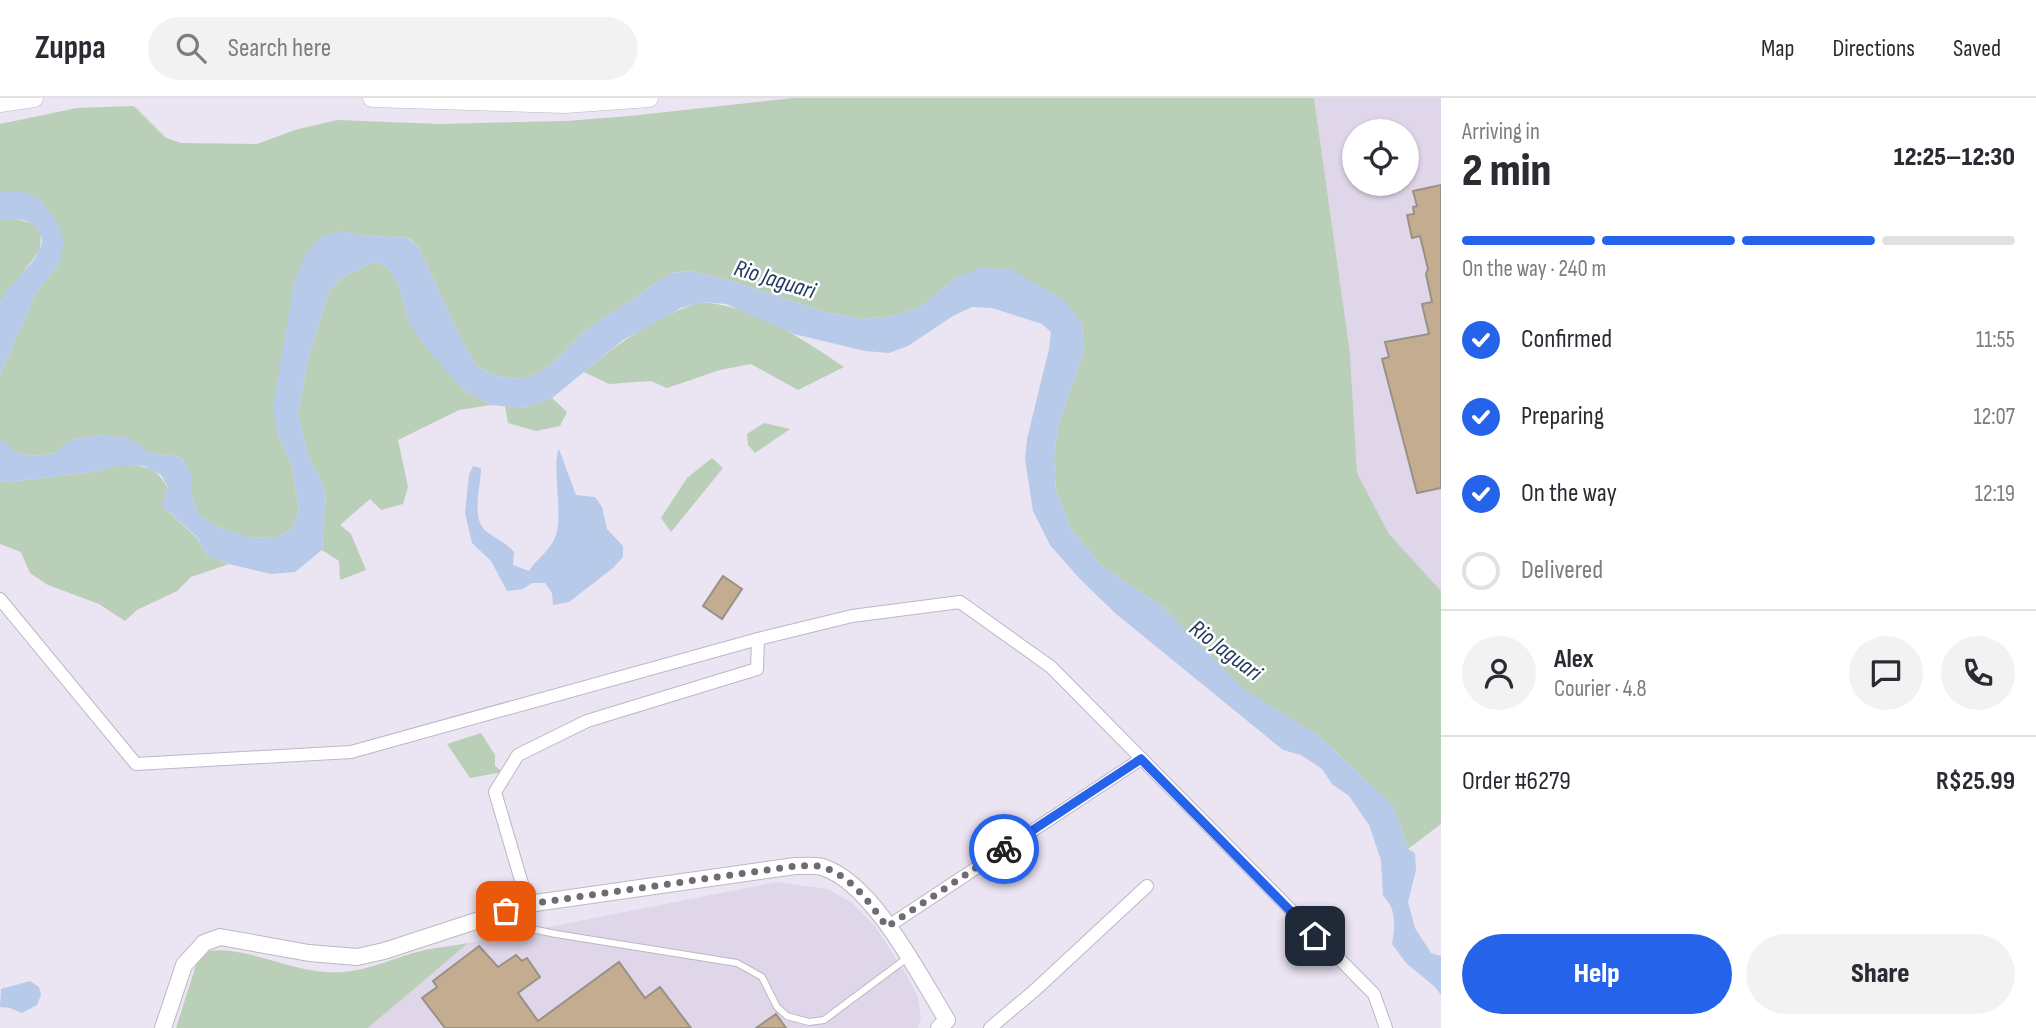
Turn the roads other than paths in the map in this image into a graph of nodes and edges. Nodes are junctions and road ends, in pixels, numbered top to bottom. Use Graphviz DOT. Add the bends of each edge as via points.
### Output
graph roads {
  1 [pos="34,98"];
  2 [pos="372,98"];
  3 [pos="649,98"];
  4 [pos="0,103"];
  5 [pos="0,599"];
  6 [pos="758,639"];
  7 [pos="1141,759"];
  8 [pos="1147,886"];
  9 [pos="528,904"];
  10 [pos="484,919"];
  11 [pos="887,927"];
  12 [pos="909,956"];
  13 [pos="946,1025"];
  14 [pos="163,1028"];
  15 [pos="990,1028"];
  16 [pos="1386,1028"];
  1 -- 4 [label="main road"];
  2 -- 3 [label="main road" via="565,104"];
  5 -- 6 [label="street" via="136,764 351,752"];
  6 -- 7 [label="street" via="852,616 960,602 1051,667"];
  6 -- 9 [label="street" via="757,669 587,722 518,755 495,792"];
  7 -- 11 [label="street"];
  7 -- 16 [label="street" via="1374,994"];
  8 -- 15 [label="street"];
  9 -- 10 [label="street"];
  9 -- 11 [label="street" via="821,866 865,896"];
  10 -- 12 [label="lane" via="737,963 762,977 777,1007 787,1016 809,1022 824,1020"];
  10 -- 14 [label="street" via="357,957 220,937 204,943 184,965"];
  11 -- 12 [label="street"];
  12 -- 13 [label="street"];
}
